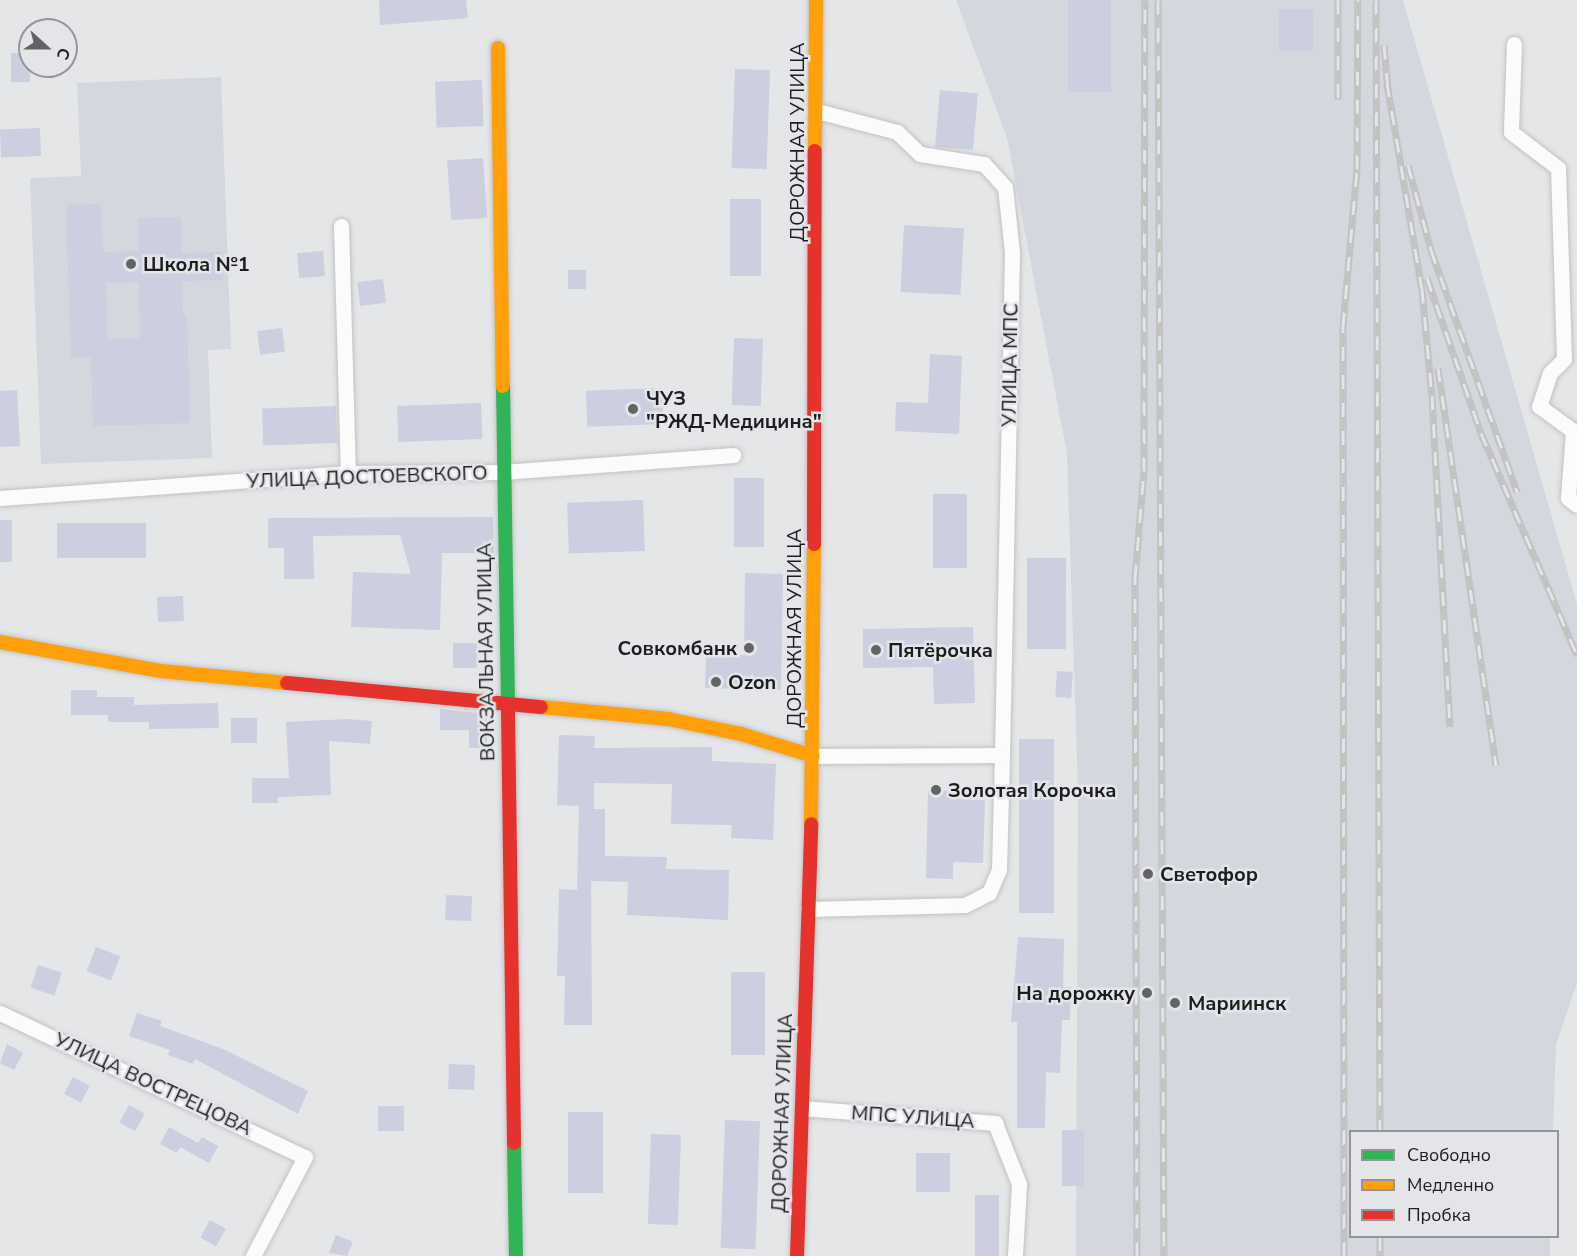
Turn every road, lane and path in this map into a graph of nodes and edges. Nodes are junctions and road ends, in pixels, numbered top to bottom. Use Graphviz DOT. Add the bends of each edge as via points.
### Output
graph roads {
  1 [pos="816,0"];
  2 [pos="1514,44"];
  3 [pos="498,48"];
  4 [pos="817,111"];
  5 [pos="341,226"];
  6 [pos="733,455"];
  7 [pos="503,472"];
  8 [pos="348,474"];
  9 [pos="0,498"];
  10 [pos="1577,505"];
  11 [pos="0,642"];
  12 [pos="506,701"];
  13 [pos="1002,755"];
  14 [pos="813,756"];
  15 [pos="808,909"];
  16 [pos="0,1013"];
  17 [pos="802,1108"];
  18 [pos="253,1256"];
  19 [pos="516,1256"];
  20 [pos="797,1256"];
  21 [pos="1015,1256"];
  1 -- 4 [label="street, ДОРОЖНАЯ УЛИЦА"];
  2 -- 10 [label="street" via="1511,132 1558,168 1564,359 1550,373 1539,406 1573,431 1568,498"];
  3 -- 7 [label="street, ВОКЗАЛЬНАЯ УЛИЦА"];
  4 -- 13 [label="street, УЛИЦА МПС" via="897,132 920,154 984,164 1005,188 1012,253"];
  4 -- 14 [label="street, ДОРОЖНАЯ УЛИЦА"];
  5 -- 8 [label="street"];
  6 -- 7 [label="street, УЛИЦА ДОСТОЕВСКОГО"];
  7 -- 8 [label="street, УЛИЦА ДОСТОЕВСКОГО"];
  7 -- 12 [label="street, ВОКЗАЛЬНАЯ УЛИЦА"];
  8 -- 9 [label="street, УЛИЦА ДОСТОЕВСКОГО"];
  11 -- 12 [label="street" via="161,671"];
  12 -- 14 [label="street" via="668,719 741,734"];
  12 -- 19 [label="street, ВОКЗАЛЬНАЯ УЛИЦА"];
  13 -- 14 [label="street"];
  13 -- 15 [label="street, УЛИЦА МПС" via="999,870 989,893 965,905"];
  14 -- 15 [label="street, ДОРОЖНАЯ УЛИЦА"];
  15 -- 17 [label="street, ДОРОЖНАЯ УЛИЦА"];
  16 -- 18 [label="street, УЛИЦА ВОСТРЕЦОВА" via="304,1157"];
  17 -- 20 [label="street, ДОРОЖНАЯ УЛИЦА"];
  17 -- 21 [label="street, МПС УЛИЦА" via="995,1123 1019,1184"];
}
